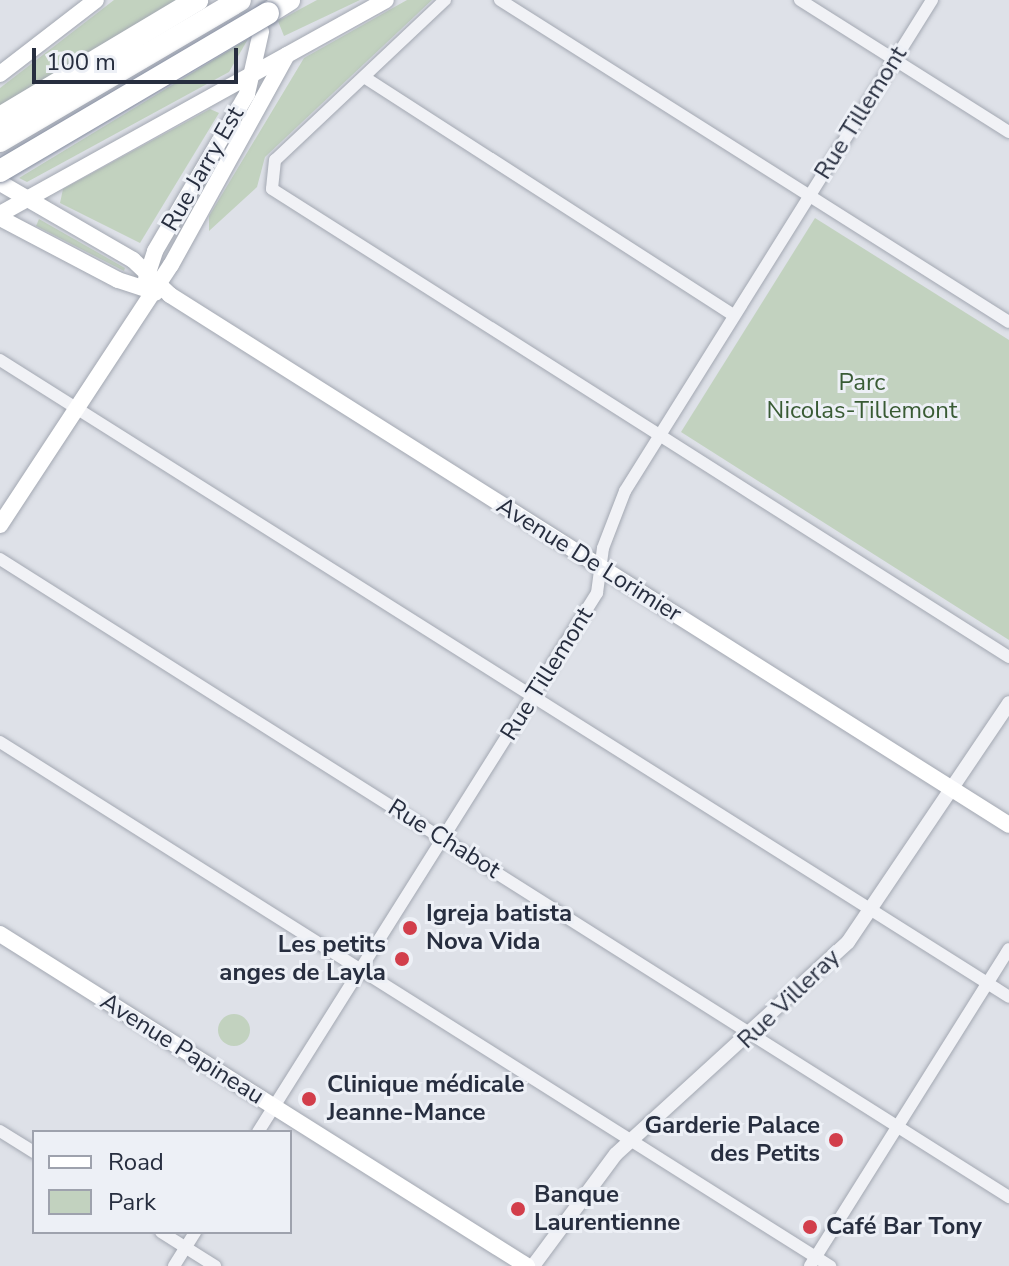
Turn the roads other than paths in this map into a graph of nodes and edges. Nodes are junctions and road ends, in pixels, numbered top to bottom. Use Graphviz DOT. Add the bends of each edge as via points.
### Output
graph roads {
  1 [pos="96,0"];
  2 [pos="197,0"];
  3 [pos="240,0"];
  4 [pos="289,0"];
  5 [pos="386,0"];
  6 [pos="445,0"];
  7 [pos="500,0"];
  8 [pos="800,0"];
  9 [pos="932,0"];
  10 [pos="261,32"];
  11 [pos="287,55"];
  12 [pos="894,59"];
  13 [pos="254,72"];
  14 [pos="0,74"];
  15 [pos="364,77"];
  16 [pos="0,118"];
  17 [pos="1009,132"];
  18 [pos="0,141"];
  19 [pos="1,178"];
  20 [pos="809,196"];
  21 [pos="23,201"];
  22 [pos="0,216"];
  23 [pos="148,288"];
  24 [pos="734,315"];
  25 [pos="1009,322"];
  26 [pos="0,360"];
  27 [pos="74,407"];
  28 [pos="658,436"];
  29 [pos="0,525"];
  30 [pos="0,559"];
  31 [pos="601,568"];
  32 [pos="1009,657"];
  33 [pos="533,696"];
  34 [pos="1009,703"];
  35 [pos="0,742"];
  36 [pos="954,790"];
  37 [pos="1009,825"];
  38 [pos="443,839"];
  39 [pos="873,910"];
  40 [pos="0,934"];
  41 [pos="1009,949"];
  42 [pos="361,971"];
  43 [pos="988,984"];
  44 [pos="1009,997"];
  45 [pos="753,1035"];
  46 [pos="274,1108"];
  47 [pos="898,1126"];
  48 [pos="259,1130"];
  49 [pos="0,1131"];
  50 [pos="631,1140"];
  51 [pos="32,1151"];
  52 [pos="1009,1197"];
  53 [pos="164,1234"];
  54 [pos="194,1234"];
  55 [pos="186,1248"];
  56 [pos="813,1262"];
  57 [pos="174,1266"];
  58 [pos="215,1266"];
  59 [pos="527,1266"];
  60 [pos="533,1266"];
  61 [pos="830,1266"];
  1 -- 14 [label="main road"];
  2 -- 16 [label="highway"];
  3 -- 18 [label="highway"];
  4 -- 19 [label="highway, bridge"];
  5 -- 11 [label="main road"];
  6 -- 15 [label="street"];
  7 -- 20 [label="street"];
  8 -- 12 [label="street"];
  9 -- 12 [label="street, Rue Tillemont"];
  10 -- 13 [label="main road, Rue Jarry Est"];
  11 -- 13 [label="main road"];
  11 -- 23 [label="main road, Rue Jarry Est"];
  12 -- 17 [label="street"];
  12 -- 20 [label="street, Rue Tillemont"];
  13 -- 21 [label="main road"];
  13 -- 23 [label="main road, Rue Jarry Est"];
  15 -- 24 [label="street"];
  15 -- 28 [label="street" via="275,160 268,183"];
  19 -- 21 [label="main road, Avenue De Lorimier"];
  20 -- 24 [label="street, Rue Tillemont"];
  20 -- 25 [label="street"];
  21 -- 22 [label="main road"];
  21 -- 23 [label="main road, Avenue De Lorimier"];
  22 -- 23 [label="main road, Avenue De Lorimier"];
  23 -- 27 [label="main road, Rue Jarry Est"];
  23 -- 31 [label="main road, Avenue De Lorimier" via="170,295"];
  24 -- 28 [label="street, Rue Tillemont"];
  26 -- 27 [label="street"];
  27 -- 29 [label="main road, Rue Jarry Est"];
  27 -- 33 [label="street"];
  28 -- 31 [label="street, Rue Tillemont" via="617,509"];
  28 -- 32 [label="street"];
  30 -- 38 [label="street, Rue Chabot"];
  31 -- 33 [label="street, Rue Tillemont" via="601,587"];
  31 -- 36 [label="main road, Avenue De Lorimier"];
  33 -- 38 [label="street, Rue Tillemont"];
  33 -- 39 [label="street"];
  34 -- 36 [label="street, Rue Villeray"];
  35 -- 42 [label="street"];
  36 -- 37 [label="main road, Avenue De Lorimier"];
  36 -- 39 [label="street, Rue Villeray"];
  38 -- 42 [label="street, Rue Tillemont"];
  38 -- 45 [label="street, Rue Chabot"];
  39 -- 43 [label="street"];
  39 -- 45 [label="street, Rue Villeray"];
  40 -- 46 [label="main road, Avenue Papineau"];
  41 -- 43 [label="street"];
  42 -- 46 [label="street, Rue Tillemont"];
  42 -- 50 [label="street"];
  43 -- 44 [label="street"];
  43 -- 47 [label="street"];
  45 -- 47 [label="street, Rue Chabot"];
  45 -- 50 [label="street, Rue Villeray"];
  46 -- 48 [label="street, Rue Tillemont"];
  46 -- 59 [label="main road, Avenue Papineau"];
  47 -- 52 [label="street, Rue Chabot"];
  47 -- 56 [label="street"];
  49 -- 51 [label="street"];
  50 -- 56 [label="street"];
  50 -- 60 [label="street, Rue Villeray"];
  53 -- 55 [label="street"];
  54 -- 55 [label="street"];
  55 -- 57 [label="street"];
  55 -- 58 [label="street"];
  56 -- 61 [label="street"];
}
